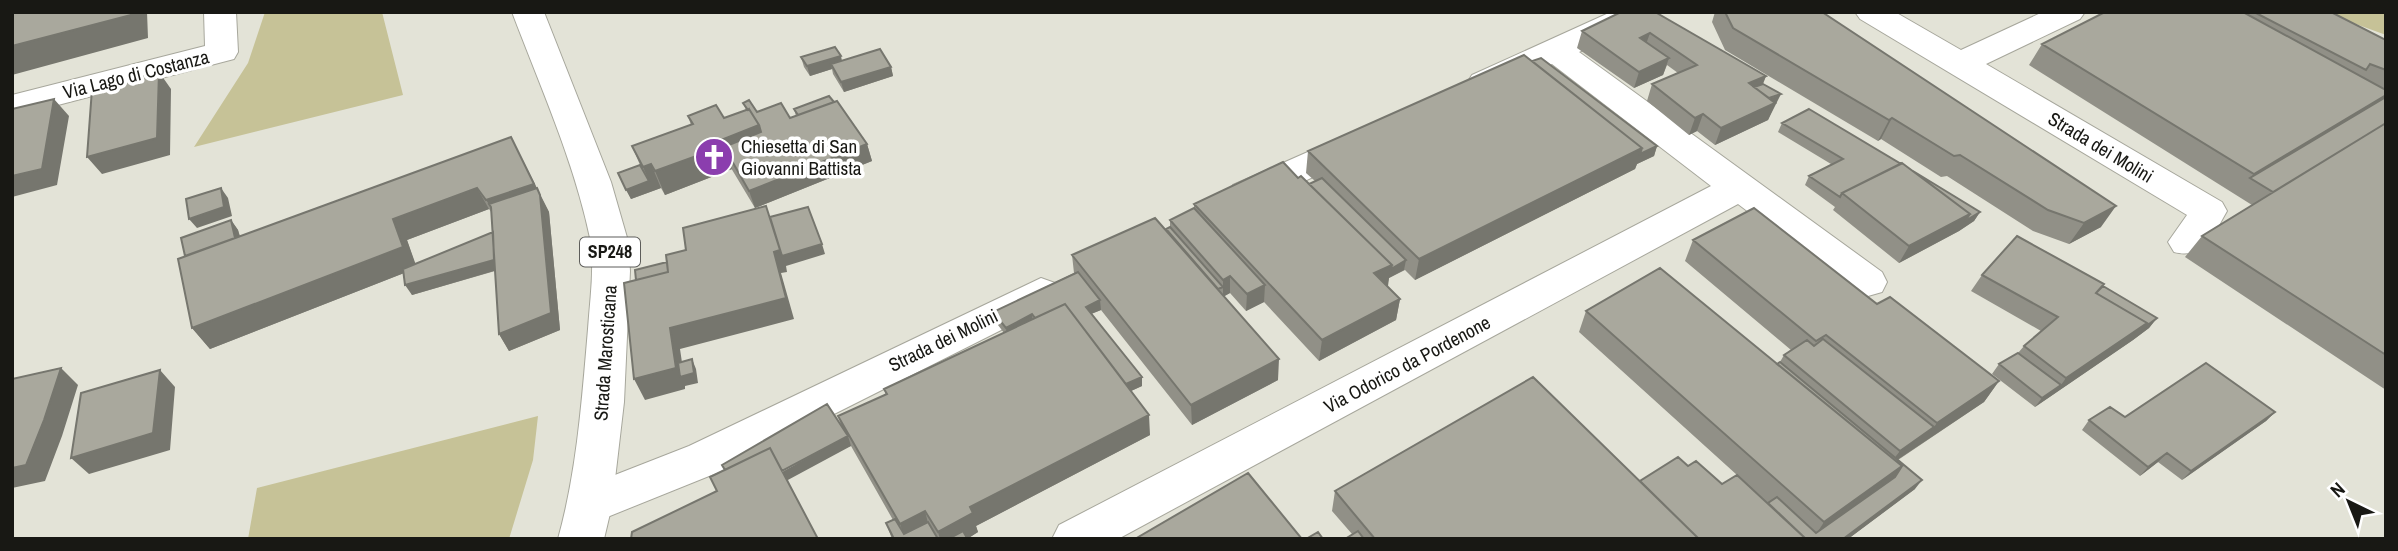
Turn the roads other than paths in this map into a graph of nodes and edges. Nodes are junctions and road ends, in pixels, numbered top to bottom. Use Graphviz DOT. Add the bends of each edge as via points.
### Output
graph roads {
  1 [pos="220,12"];
  2 [pos="528,12"];
  3 [pos="1638,12"];
  4 [pos="1871,12"];
  5 [pos="2069,12"];
  6 [pos="1555,50"];
  7 [pos="1960,63"];
  8 [pos="1456,96"];
  9 [pos="12,106"];
  10 [pos="1381,131"];
  11 [pos="1738,188"];
  12 [pos="1220,207"];
  13 [pos="2187,242"];
  14 [pos="1073,277"];
  15 [pos="1868,282"];
  16 [pos="586,522"];
  17 [pos="1075,539"];
  1 -- 9 [label="street, Via Lago di Costanza" via="222,52"];
  2 -- 16 [label="street, Strada Marosticana / SP248" via="593,182 609,241 606,365"];
  3 -- 6 [label="street"];
  4 -- 7 [label="street, Strada dei Molini"];
  5 -- 7 [label="street"];
  6 -- 8 [label="street"];
  6 -- 11 [label="street"];
  7 -- 13 [label="street, Strada dei Molini" via="2209,211"];
  10 -- 12 [label="street"];
  11 -- 15 [label="street" via="1758,198"];
  11 -- 17 [label="street, Via Odorico da Pordenone"];
  14 -- 16 [label="street, Strada dei Molini"];
}
